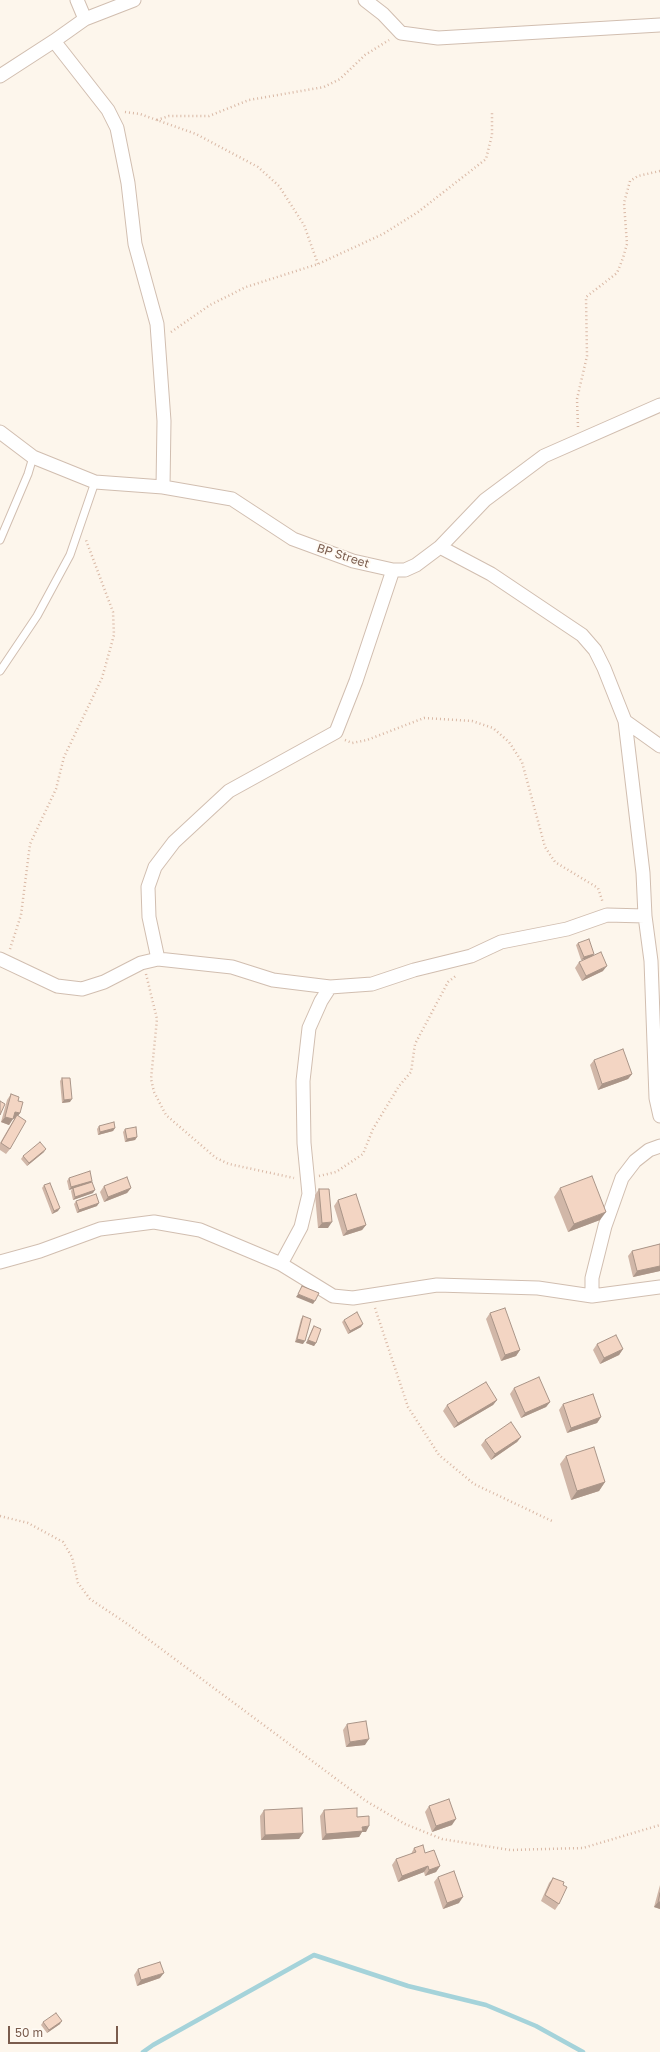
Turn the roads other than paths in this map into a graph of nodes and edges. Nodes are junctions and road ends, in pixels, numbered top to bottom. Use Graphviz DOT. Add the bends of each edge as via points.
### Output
graph roads {
  1 [pos="77,0"];
  2 [pos="134,0"];
  3 [pos="365,0"];
  4 [pos="85,19"];
  5 [pos="660,25"];
  6 [pos="54,41"];
  7 [pos="0,76"];
  8 [pos="660,405"];
  9 [pos="0,432"];
  10 [pos="33,457"];
  11 [pos="95,482"];
  12 [pos="163,488"];
  13 [pos="0,540"];
  14 [pos="440,547"];
  15 [pos="393,570"];
  16 [pos="0,671"];
  17 [pos="625,721"];
  18 [pos="660,746"];
  19 [pos="645,916"];
  20 [pos="158,959"];
  21 [pos="2,961"];
  22 [pos="655,962"];
  23 [pos="330,987"];
  24 [pos="660,1116"];
  25 [pos="660,1146"];
  26 [pos="0,1262"];
  27 [pos="281,1264"];
  28 [pos="660,1287"];
  29 [pos="592,1296"];
  1 -- 4 [label="street"];
  2 -- 4 [label="street"];
  3 -- 5 [label="street" via="401,33 438,38"];
  4 -- 6 [label="street"];
  6 -- 7 [label="street"];
  6 -- 12 [label="street" via="108,110 117,128 128,183 135,244 157,324 164,421"];
  8 -- 14 [label="street, BP Street" via="544,456 486,500"];
  9 -- 10 [label="street, BP Street"];
  10 -- 11 [label="street, BP Street"];
  10 -- 13 [label="lane"];
  11 -- 12 [label="street, BP Street"];
  11 -- 16 [label="lane" via="70,555 37,616"];
  12 -- 15 [label="street, BP Street" via="232,499 293,539 353,561"];
  14 -- 15 [label="street, BP Street" via="416,565 405,570"];
  14 -- 17 [label="street" via="491,574 582,635 595,650"];
  15 -- 20 [label="street" via="336,732 229,791 174,842 155,867 148,887 149,917"];
  17 -- 18 [label="street"];
  17 -- 19 [label="street" via="643,873"];
  19 -- 22 [label="street"];
  19 -- 23 [label="street" via="607,915 567,929 501,942 471,956 414,970 372,984"];
  20 -- 21 [label="street" via="141,963 104,982 82,989 57,986"];
  20 -- 23 [label="street" via="232,967 273,980"];
  22 -- 24 [label="street" via="656,1098"];
  23 -- 27 [label="street" via="309,1028 303,1081 304,1143 309,1194 301,1227"];
  25 -- 29 [label="street" via="649,1150 635,1161 622,1178 605,1226 592,1278"];
  26 -- 27 [label="street" via="40,1252 100,1229 154,1222 200,1230"];
  27 -- 29 [label="street" via="333,1296 353,1298 437,1285 538,1288"];
  28 -- 29 [label="street"];
}
